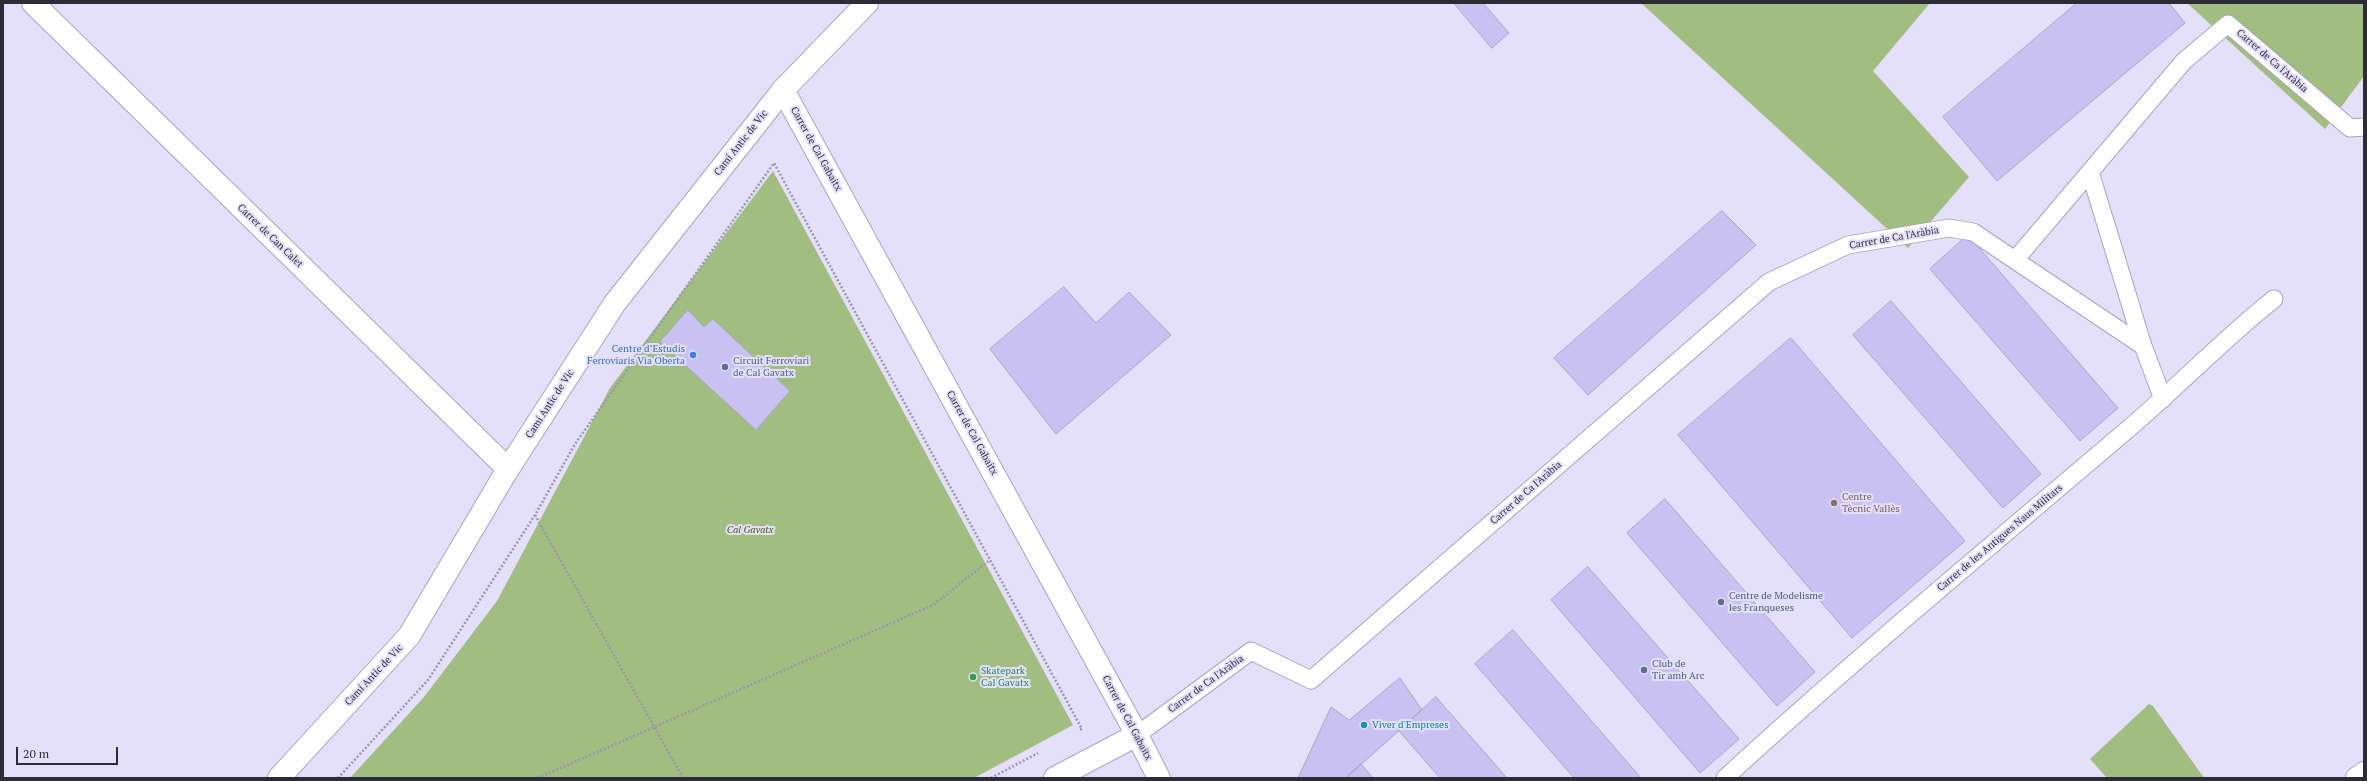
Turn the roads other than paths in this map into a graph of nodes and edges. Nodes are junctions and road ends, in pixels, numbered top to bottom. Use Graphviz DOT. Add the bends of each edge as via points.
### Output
graph roads {
  1 [pos="33,3"];
  2 [pos="867,3"];
  3 [pos="783,90"];
  4 [pos="2364,127"];
  5 [pos="2090,172"];
  6 [pos="2015,260"];
  7 [pos="2274,299"];
  8 [pos="2143,346"];
  9 [pos="2163,399"];
  10 [pos="508,469"];
  11 [pos="1137,734"];
  12 [pos="2364,773"];
  13 [pos="279,778"];
  14 [pos="1055,778"];
  15 [pos="1159,778"];
  16 [pos="1725,778"];
  17 [pos="2357,778"];
  1 -- 10 [label="street, Carrer de Can Calet"];
  2 -- 3 [label="street, Camí Antic de Vic"];
  3 -- 10 [label="street, Camí Antic de Vic" via="615,303"];
  3 -- 11 [label="street, Carrer de Cal Gabaitx"];
  4 -- 5 [label="lane, Carrer de Ca l'Aràbia" via="2350,128 2228,24 2184,61"];
  5 -- 6 [label="lane, Carrer de Ca l'Aràbia"];
  5 -- 8 [label="lane"];
  6 -- 8 [label="lane, Carrer de Ca l'Aràbia"];
  6 -- 11 [label="lane, Carrer de Ca l'Aràbia" via="1973,232 1949,228 1848,244 1770,282 1311,680 1251,651"];
  7 -- 9 [label="lane, Carrer de les Antigues Naus Militars" via="2235,330"];
  8 -- 9 [label="lane"];
  9 -- 16 [label="lane, Carrer de les Antigues Naus Militars" via="1827,685"];
  10 -- 13 [label="street, Camí Antic de Vic" via="410,636"];
  11 -- 14 [label="street, Carrer de Ca l'Aràbia"];
  11 -- 15 [label="street, Carrer de Cal Gabaitx"];
  12 -- 17 [label="street"];
}
